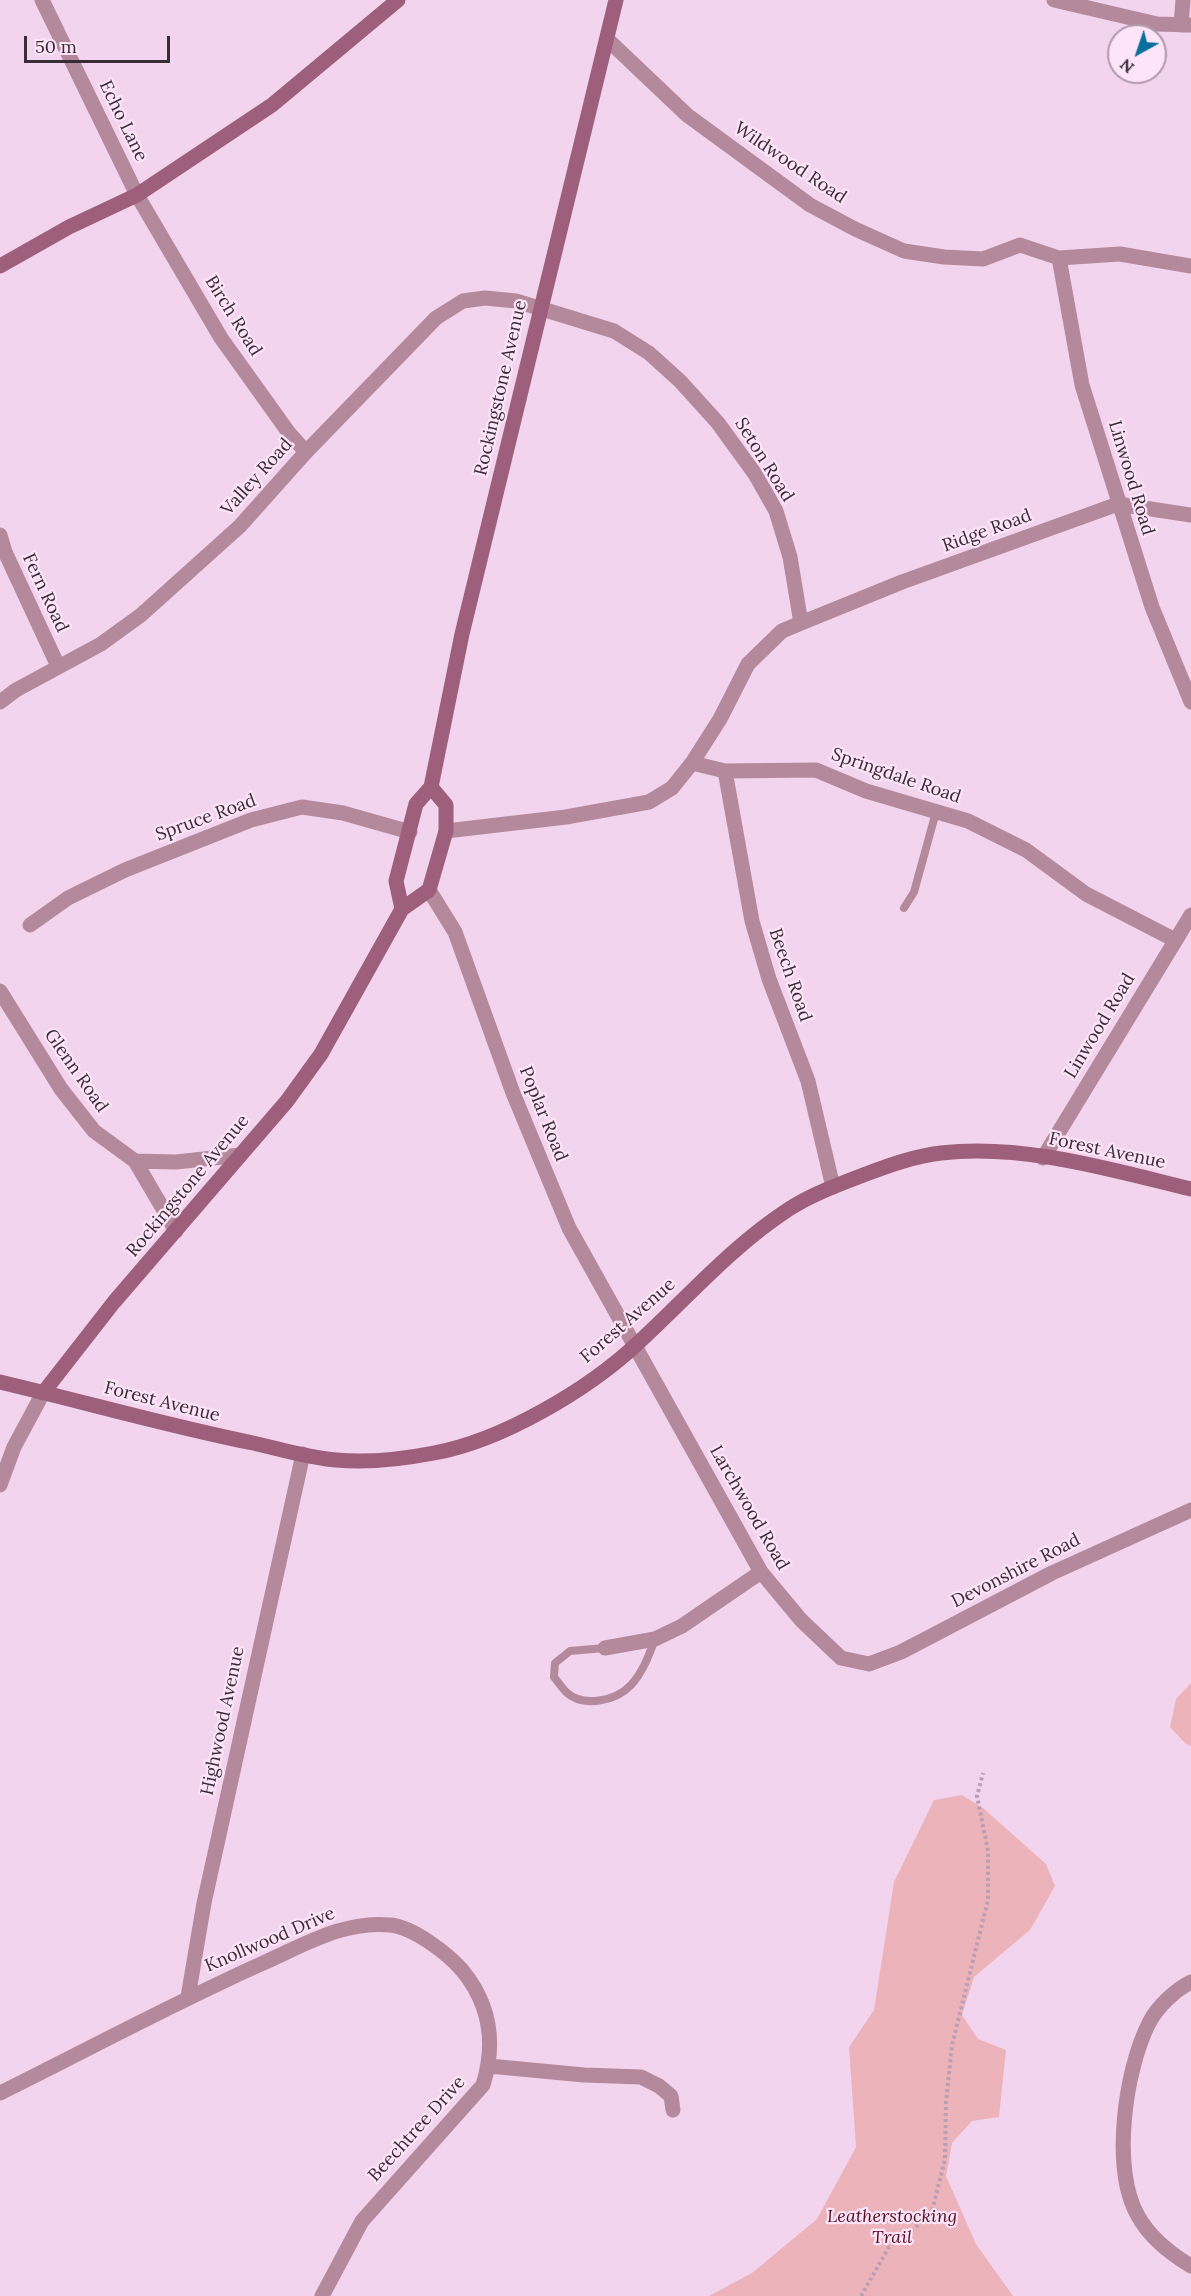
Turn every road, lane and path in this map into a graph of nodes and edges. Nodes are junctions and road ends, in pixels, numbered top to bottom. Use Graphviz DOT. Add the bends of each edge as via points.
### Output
graph roads {
  1 [pos="42,0"];
  2 [pos="398,0"];
  3 [pos="616,0"];
  4 [pos="1054,0"];
  5 [pos="1183,0"];
  6 [pos="1186,25"];
  7 [pos="607,39"];
  8 [pos="137,195"];
  9 [pos="1059,258"];
  10 [pos="0,266"];
  11 [pos="1191,266"];
  12 [pos="540,308"];
  13 [pos="306,452"];
  14 [pos="1118,504"];
  15 [pos="1191,515"];
  16 [pos="0,535"];
  17 [pos="801,623"];
  18 [pos="58,666"];
  19 [pos="0,702"];
  20 [pos="1191,702"];
  21 [pos="692,763"];
  22 [pos="725,771"];
  23 [pos="430,787"];
  24 [pos="936,812"];
  25 [pos="447,831"];
  26 [pos="410,832"];
  27 [pos="429,890"];
  28 [pos="904,908"];
  29 [pos="402,909"];
  30 [pos="1191,915"];
  31 [pos="30,925"];
  32 [pos="1175,940"];
  33 [pos="0,991"];
  34 [pos="240,1155"];
  35 [pos="1043,1158"];
  36 [pos="135,1161"];
  37 [pos="833,1187"];
  38 [pos="1191,1189"];
  39 [pos="176,1231"];
  40 [pos="635,1346"];
  41 [pos="0,1382"];
  42 [pos="43,1393"];
  43 [pos="303,1454"];
  44 [pos="0,1485"];
  45 [pos="1191,1510"];
  46 [pos="761,1572"];
  47 [pos="655,1639"];
  48 [pos="605,1648"];
  49 [pos="858,1663"];
  50 [pos="983,1773"];
  51 [pos="1191,1982"];
  52 [pos="188,1997"];
  53 [pos="489,2066"];
  54 [pos="0,2093"];
  55 [pos="673,2110"];
  56 [pos="1191,2266"];
  57 [pos="322,2296"];
  58 [pos="861,2296"];
  1 -- 8 [label="street, Echo Lane"];
  2 -- 8 [label="street" via="272,105"];
  3 -- 7 [label="street, Rockingstone Avenue"];
  4 -- 6 [label="street" via="1157,24"];
  5 -- 6 [label="street"];
  7 -- 9 [label="street, Wildwood Road" via="687,115 810,205 855,229 904,251 944,257 983,259 1020,245"];
  7 -- 12 [label="street, Rockingstone Avenue"];
  8 -- 10 [label="street"];
  8 -- 13 [label="street, Birch Road" via="221,339"];
  9 -- 11 [label="street, Wildwood Road" via="1120,254"];
  9 -- 14 [label="street, Linwood Road" via="1082,385"];
  12 -- 13 [label="street, Valley Road" via="484,298 463,301 436,318"];
  12 -- 17 [label="street, Seton Road" via="614,332 649,353 718,423 776,511 790,557"];
  12 -- 23 [label="street, Rockingstone Avenue" via="462,634"];
  13 -- 18 [label="street, Valley Road" via="240,526 141,615 101,644"];
  14 -- 15 [label="street, Ridge Road"];
  14 -- 17 [label="street, Ridge Road"];
  14 -- 20 [label="street, Linwood Road" via="1152,607"];
  16 -- 18 [label="street, Fern Road"];
  17 -- 21 [label="street" via="782,632 748,664"];
  18 -- 19 [label="street, Valley Road"];
  21 -- 22 [label="street, Springdale Road"];
  21 -- 25 [label="street" via="672,788 649,802 566,817"];
  22 -- 24 [label="street, Springdale Road" via="816,770 866,791"];
  22 -- 37 [label="street, Beech Road" via="752,921 769,979 808,1081"];
  23 -- 25 [label="street" via="446,805"];
  23 -- 26 [label="street, Rockingstone Avenue" via="416,804"];
  24 -- 28 [label="lane" via="914,892"];
  24 -- 32 [label="street, Springdale Road" via="968,821 1026,850 1086,894"];
  25 -- 27 [label="street"];
  26 -- 29 [label="street, Rockingstone Avenue" via="396,881"];
  26 -- 31 [label="street, Spruce Road" via="343,813 302,807 250,820 125,870 68,898"];
  27 -- 29 [label="street, Rockingstone Avenue"];
  27 -- 40 [label="street, Poplar Road" via="455,932 513,1093 569,1228"];
  29 -- 34 [label="street, Rockingstone Avenue" via="321,1054"];
  30 -- 32 [label="street, Linwood Road"];
  32 -- 35 [label="street, Linwood Road"];
  33 -- 36 [label="street, Glenn Road" via="61,1089 94,1131"];
  34 -- 36 [label="street" via="177,1162"];
  34 -- 39 [label="street, Rockingstone Avenue"];
  35 -- 37 [label="street, Forest Avenue" via="991,1150 939,1153 895,1163"];
  35 -- 38 [label="street, Forest Avenue" via="1085,1163"];
  36 -- 39 [label="street, Glenn Road"];
  37 -- 40 [label="street, Forest Avenue" via="790,1208 728,1256"];
  39 -- 42 [label="street, Rockingstone Avenue"];
  40 -- 43 [label="street, Forest Avenue" via="557,1401 481,1441 398,1459 336,1460"];
  40 -- 46 [label="street, Larchwood Road"];
  41 -- 42 [label="street, Forest Avenue"];
  42 -- 43 [label="street, Forest Avenue"];
  42 -- 44 [label="street, Rockingstone Avenue"];
  43 -- 52 [label="street, Highwood Avenue" via="204,1903"];
  45 -- 49 [label="street, Devonshire Road" via="1052,1573 901,1652 869,1664"];
  46 -- 47 [label="street" via="682,1626"];
  46 -- 49 [label="street, Larchwood Road" via="801,1620 841,1658"];
  47 -- 48 [label="street"];
  47 -- 48 [label="lane" via="644,1668 630,1687 609,1699 586,1701 567,1693 554,1677 555,1662 570,1651"];
  50 -- 58 [label="path" via="977,1796 988,1851 988,1900 952,2045 945,2159 931,2215 889,2247"];
  51 -- 56 [label="street" via="1182,1986 1150,2022 1138,2050 1124,2117 1124,2175 1138,2216 1169,2253"];
  52 -- 53 [label="street, Knollwood Drive" via="318,1938 356,1925 392,1924 448,1954 473,1984 490,2028"];
  52 -- 54 [label="street, Knollwood Drive"];
  53 -- 55 [label="street" via="641,2077 671,2096"];
  53 -- 57 [label="street, Beechtree Drive" via="483,2085 362,2221"];
}
